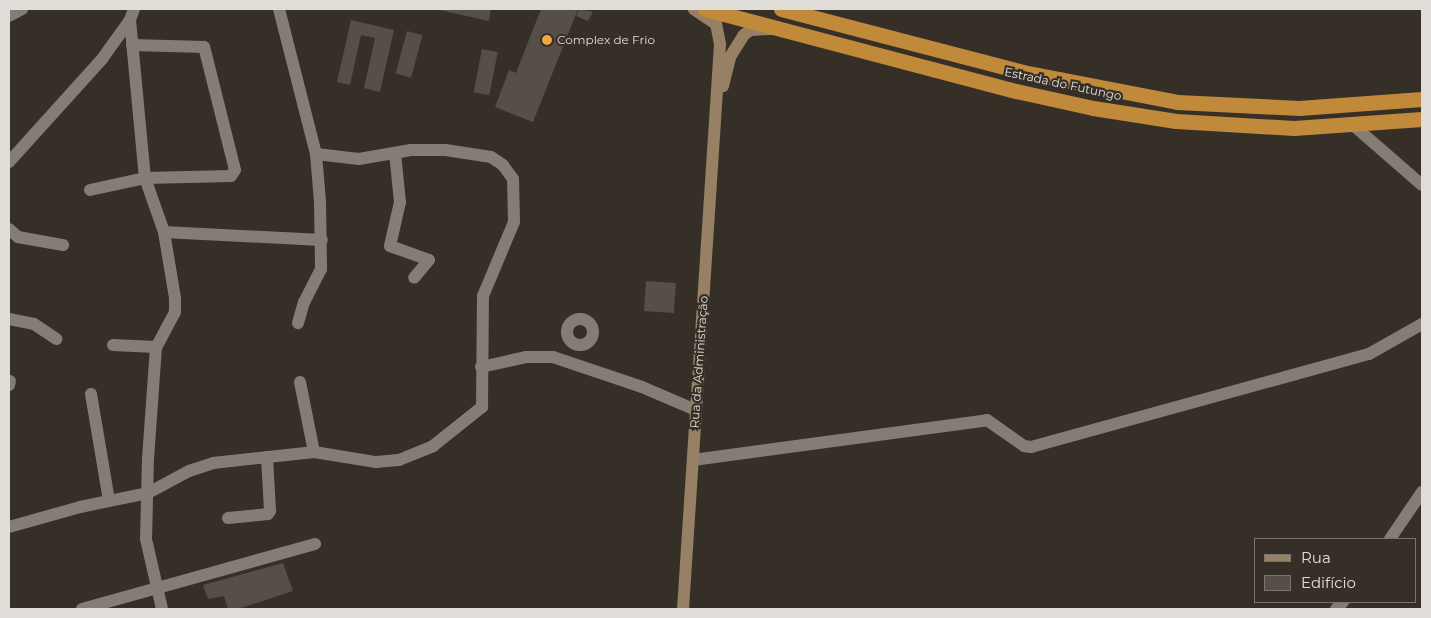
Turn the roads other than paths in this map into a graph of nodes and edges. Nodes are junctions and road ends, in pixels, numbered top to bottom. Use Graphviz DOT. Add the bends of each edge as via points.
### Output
graph roads {
  1 [pos="22,9"];
  2 [pos="278,9"];
  3 [pos="694,9"];
  4 [pos="705,9"];
  5 [pos="781,9"];
  6 [pos="132,14"];
  7 [pos="9,16"];
  8 [pos="786,30"];
  9 [pos="132,45"];
  10 [pos="1422,99"];
  11 [pos="715,115"];
  12 [pos="1422,118"];
  13 [pos="1353,125"];
  14 [pos="395,153"];
  15 [pos="316,154"];
  16 [pos="9,162"];
  17 [pos="145,178"];
  18 [pos="1422,185"];
  19 [pos="90,190"];
  20 [pos="9,229"];
  21 [pos="164,232"];
  22 [pos="322,240"];
  23 [pos="63,246"];
  24 [pos="414,278"];
  25 [pos="9,319"];
  26 [pos="298,323"];
  27 [pos="1422,324"];
  28 [pos="56,339"];
  29 [pos="577,344"];
  30 [pos="113,345"];
  31 [pos="156,347"];
  32 [pos="572,363"];
  33 [pos="481,367"];
  34 [pos="300,382"];
  35 [pos="91,394"];
  36 [pos="696,410"];
  37 [pos="314,452"];
  38 [pos="268,457"];
  39 [pos="692,460"];
  40 [pos="1422,492"];
  41 [pos="148,493"];
  42 [pos="109,500"];
  43 [pos="228,518"];
  44 [pos="9,527"];
  45 [pos="1391,538"];
  46 [pos="315,544"];
  47 [pos="157,588"];
  48 [pos="82,609"];
  49 [pos="162,609"];
  50 [pos="683,609"];
  1 -- 7 [label="street"];
  2 -- 15 [label="street"];
  3 -- 11 [label="street" via="710,17 719,33"];
  4 -- 8 [label="highway, Estrada do Futungo"];
  5 -- 10 [label="highway, Estrada do Futungo" via="1023,72 1177,102 1299,108"];
  6 -- 9 [label="street"];
  6 -- 16 [label="street" via="102,59"];
  8 -- 11 [label="street" via="750,30 739,41 730,57"];
  8 -- 13 [label="highway, Estrada do Futungo" via="1094,108 1215,126"];
  9 -- 17 [label="street"];
  9 -- 17 [label="street" via="204,47 235,170 231,176"];
  11 -- 36 [label="street, Rua da Administração"];
  12 -- 13 [label="highway, Estrada do Futungo"];
  13 -- 18 [label="street"];
  14 -- 15 [label="street" via="359,159"];
  14 -- 24 [label="street" via="400,202 390,246 429,260"];
  14 -- 33 [label="street" via="433,148 491,158 503,164 513,179 514,222 483,296"];
  15 -- 22 [label="street"];
  17 -- 19 [label="street"];
  17 -- 21 [label="street"];
  20 -- 23 [label="street" via="18,237"];
  21 -- 22 [label="street"];
  21 -- 31 [label="street" via="175,312"];
  22 -- 26 [label="street" via="321,269 304,302"];
  25 -- 28 [label="street" via="34,324"];
  27 -- 39 [label="street" via="1368,354 1031,447 1024,446 986,420"];
  29 -- 32 [label="street"];
  30 -- 31 [label="street"];
  31 -- 41 [label="street"];
  32 -- 33 [label="street" via="553,358 526,357"];
  32 -- 36 [label="street"];
  33 -- 37 [label="street" via="482,407 433,446 415,456 376,462"];
  34 -- 37 [label="street"];
  35 -- 42 [label="street"];
  36 -- 39 [label="street, Rua da Administração"];
  37 -- 38 [label="street"];
  38 -- 41 [label="street" via="201,466"];
  38 -- 43 [label="street" via="270,511 268,514"];
  39 -- 50 [label="street, Rua da Administração"];
  40 -- 45 [label="street"];
  41 -- 42 [label="street"];
  41 -- 47 [label="street" via="146,539"];
  42 -- 44 [label="street"];
  46 -- 47 [label="street"];
  47 -- 48 [label="street"];
  47 -- 49 [label="street"];
}
